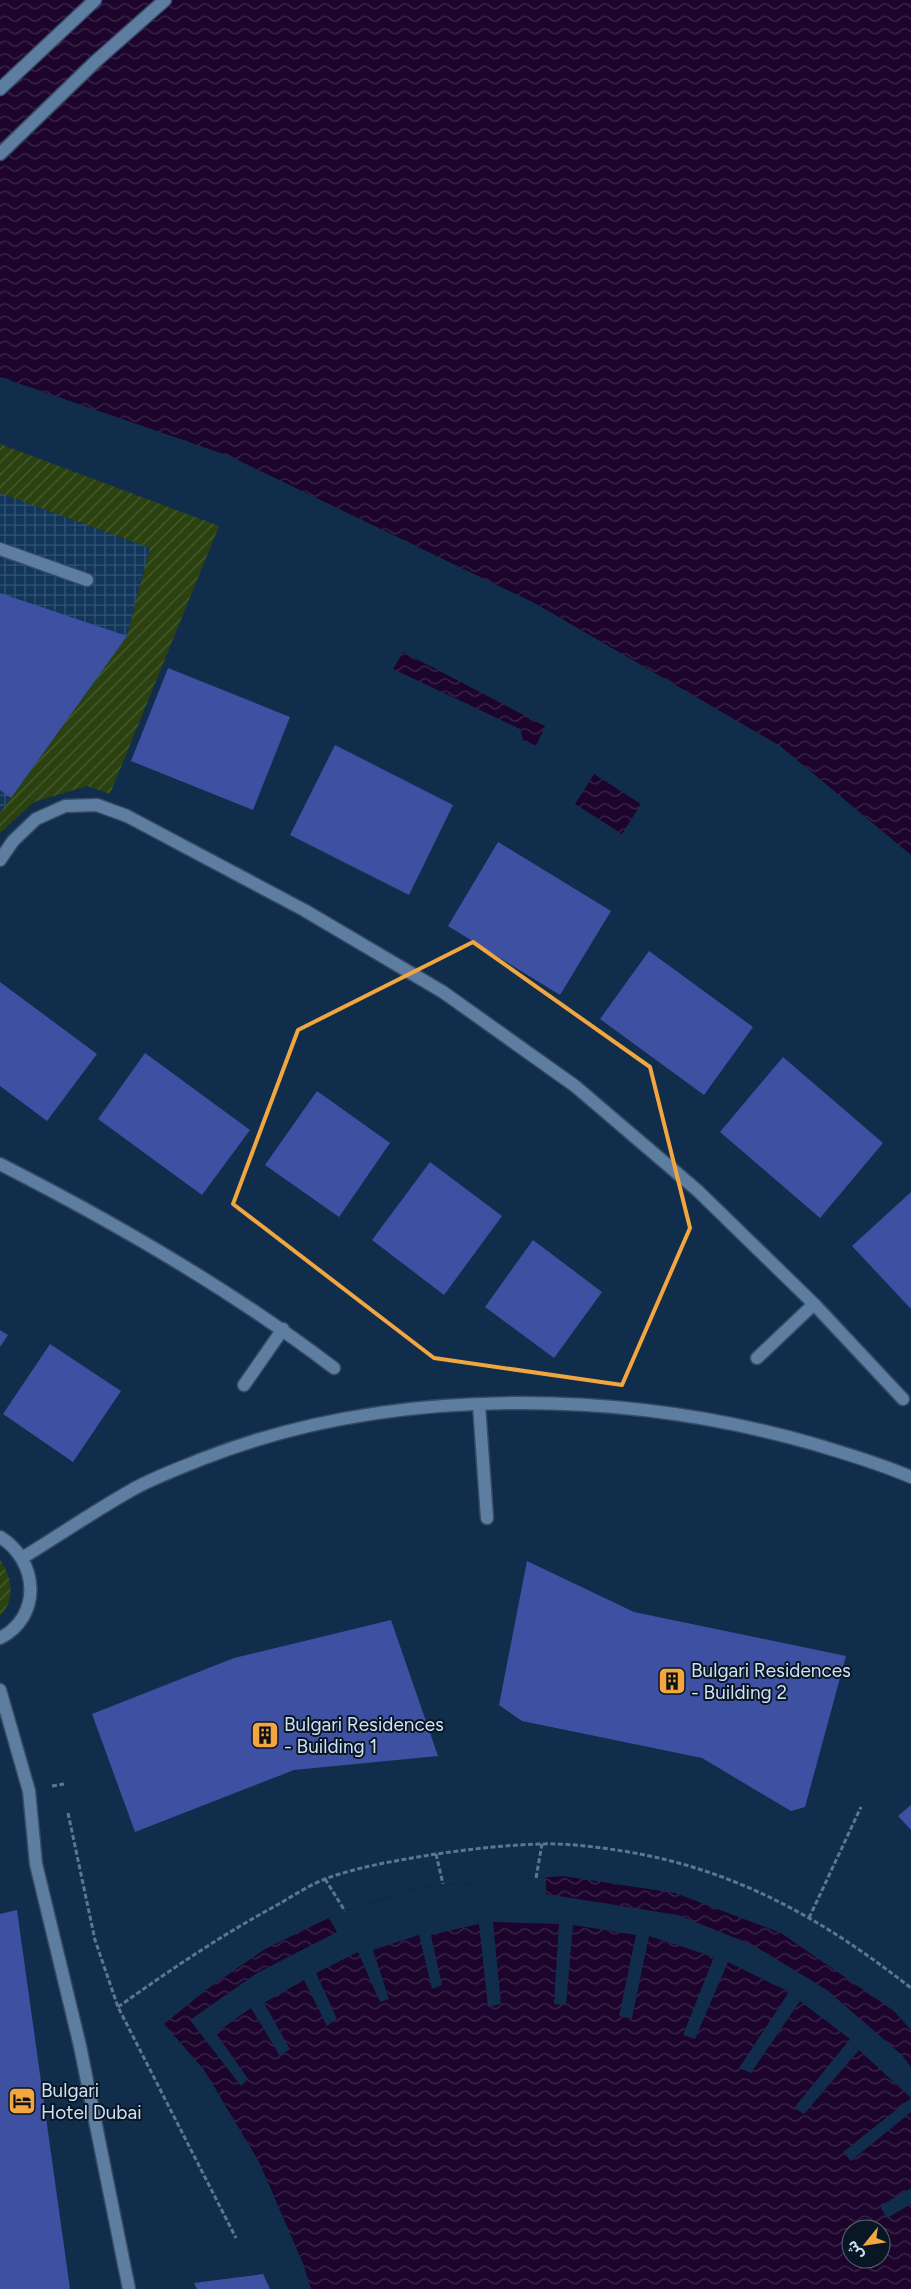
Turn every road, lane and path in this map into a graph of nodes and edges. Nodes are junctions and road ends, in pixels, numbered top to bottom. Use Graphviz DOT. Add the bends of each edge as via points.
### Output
graph roads {
  1 [pos="95,0"];
  2 [pos="165,0"];
  3 [pos="0,88"];
  4 [pos="0,154"];
  5 [pos="0,549"];
  6 [pos="86,580"];
  7 [pos="0,860"];
  8 [pos="0,1164"];
  9 [pos="814,1304"];
  10 [pos="283,1329"];
  11 [pos="757,1358"];
  12 [pos="334,1368"];
  13 [pos="244,1385"];
  14 [pos="903,1399"];
  15 [pos="480,1405"];
  16 [pos="911,1477"];
  17 [pos="488,1518"];
  18 [pos="0,1537"];
  19 [pos="22,1558"];
  20 [pos="0,1638"];
  21 [pos="0,1690"];
  22 [pos="861,1807"];
  23 [pos="68,1813"];
  24 [pos="542,1844"];
  25 [pos="436,1854"];
  26 [pos="536,1878"];
  27 [pos="325,1879"];
  28 [pos="443,1884"];
  29 [pos="345,1912"];
  30 [pos="809,1918"];
  31 [pos="911,1988"];
  32 [pos="118,2007"];
  33 [pos="236,2238"];
  34 [pos="129,2289"];
  1 -- 3 [label="street"];
  2 -- 4 [label="street"];
  5 -- 6 [label="street"];
  7 -- 9 [label="street" via="13,841 36,819 65,806 97,805 127,816 304,910 443,992 575,1086 698,1191"];
  8 -- 10 [label="street" via="142,1241"];
  9 -- 11 [label="street"];
  9 -- 14 [label="street"];
  10 -- 12 [label="street"];
  10 -- 13 [label="street"];
  15 -- 16 [label="street" via="637,1409 760,1429 879,1463"];
  15 -- 17 [label="street"];
  15 -- 19 [label="street" via="434,1406 356,1416 279,1434 204,1459 131,1490"];
  18 -- 19 [label="street" via="11,1544"];
  19 -- 20 [label="street" via="30,1575 31,1593 26,1611 15,1627"];
  21 -- 34 [label="street" via="29,1791 36,1864 80,2046"];
  22 -- 30 [label="path"];
  23 -- 32 [label="path" via="95,1940"];
  24 -- 25 [label="path"];
  24 -- 26 [label="path"];
  24 -- 30 [label="path" via="599,1847 656,1856 711,1872 764,1893"];
  25 -- 27 [label="path" via="396,1860"];
  25 -- 28 [label="path"];
  27 -- 29 [label="path"];
  27 -- 32 [label="path" via="246,1922"];
  30 -- 31 [label="path" via="864,1952"];
  32 -- 33 [label="path"];
}
